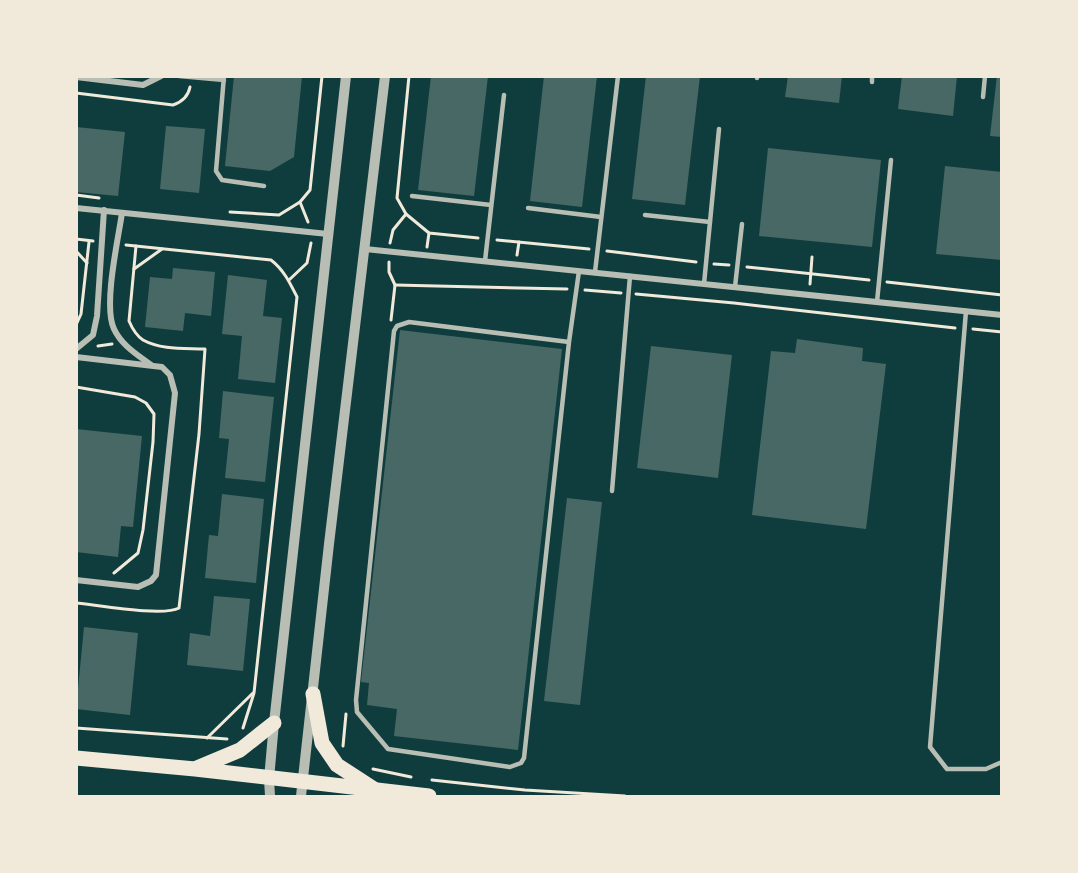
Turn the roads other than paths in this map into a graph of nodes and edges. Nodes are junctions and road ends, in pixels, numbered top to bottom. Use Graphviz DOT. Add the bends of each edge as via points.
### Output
graph roads {
  1 [pos="161,76"];
  2 [pos="179,76"];
  3 [pos="346,76"];
  4 [pos="385,76"];
  5 [pos="618,76"];
  6 [pos="985,76"];
  7 [pos="76,77"];
  8 [pos="192,78"];
  9 [pos="224,78"];
  10 [pos="504,95"];
  11 [pos="983,97"];
  12 [pos="719,129"];
  13 [pos="891,160"];
  14 [pos="264,186"];
  15 [pos="412,196"];
  16 [pos="491,206"];
  17 [pos="76,208"];
  18 [pos="528,208"];
  19 [pos="104,210"];
  20 [pos="122,213"];
  21 [pos="645,215"];
  22 [pos="601,217"];
  23 [pos="710,222"];
  24 [pos="742,224"];
  25 [pos="328,234"];
  26 [pos="365,249"];
  27 [pos="485,261"];
  28 [pos="579,271"];
  29 [pos="595,272"];
  30 [pos="630,276"];
  31 [pos="704,284"];
  32 [pos="735,287"];
  33 [pos="877,302"];
  34 [pos="966,311"];
  35 [pos="1002,315"];
  36 [pos="569,342"];
  37 [pos="76,349"];
  38 [pos="76,357"];
  39 [pos="152,365"];
  40 [pos="612,490"];
  41 [pos="76,580"];
  42 [pos="313,694"];
  43 [pos="274,723"];
  44 [pos="76,758"];
  45 [pos="1002,762"];
  46 [pos="195,769"];
  47 [pos="269,779"];
  48 [pos="302,789"];
  49 [pos="375,790"];
  50 [pos="270,796"];
  51 [pos="429,796"];
  1 -- 7 [label="street" via="143,85"];
  2 -- 8 [label="lane"];
  3 -- 25 [label="street"];
  4 -- 26 [label="street"];
  5 -- 22 [label="lane"];
  6 -- 11 [label="lane"];
  8 -- 9 [label="lane"];
  9 -- 14 [label="lane" via="217,176"];
  10 -- 16 [label="lane"];
  12 -- 23 [label="lane"];
  13 -- 33 [label="lane"];
  15 -- 16 [label="lane"];
  16 -- 27 [label="lane"];
  17 -- 19 [label="street"];
  18 -- 22 [label="lane"];
  19 -- 20 [label="street"];
  19 -- 37 [label="street" via="97,316 93,335"];
  20 -- 25 [label="street"];
  20 -- 39 [label="street" via="109,310 114,329 125,345"];
  21 -- 23 [label="lane"];
  22 -- 29 [label="lane"];
  23 -- 31 [label="lane"];
  24 -- 32 [label="lane"];
  25 -- 43 [label="street"];
  26 -- 27 [label="street"];
  26 -- 42 [label="street"];
  27 -- 28 [label="street"];
  28 -- 29 [label="street"];
  28 -- 36 [label="lane"];
  29 -- 30 [label="street"];
  30 -- 31 [label="street"];
  30 -- 40 [label="lane"];
  31 -- 32 [label="street"];
  32 -- 33 [label="street"];
  33 -- 34 [label="street"];
  34 -- 35 [label="street"];
  34 -- 45 [label="lane" via="930,747 947,769 986,769"];
  36 -- 36 [label="lane" via="409,322 394,331 356,700 357,712 388,749 510,767 524,758"];
  38 -- 39 [label="street"];
  39 -- 41 [label="street" via="162,367 170,375 175,393 156,575 138,587"];
  42 -- 48 [label="street"];
  42 -- 49 [label="main road" via="326,749 337,765"];
  43 -- 46 [label="main road" via="240,750"];
  43 -- 47 [label="street"];
  44 -- 46 [label="main road"];
  46 -- 47 [label="main road"];
  47 -- 48 [label="main road"];
  47 -- 50 [label="street"];
  48 -- 49 [label="main road"];
  49 -- 51 [label="main road"];
}
